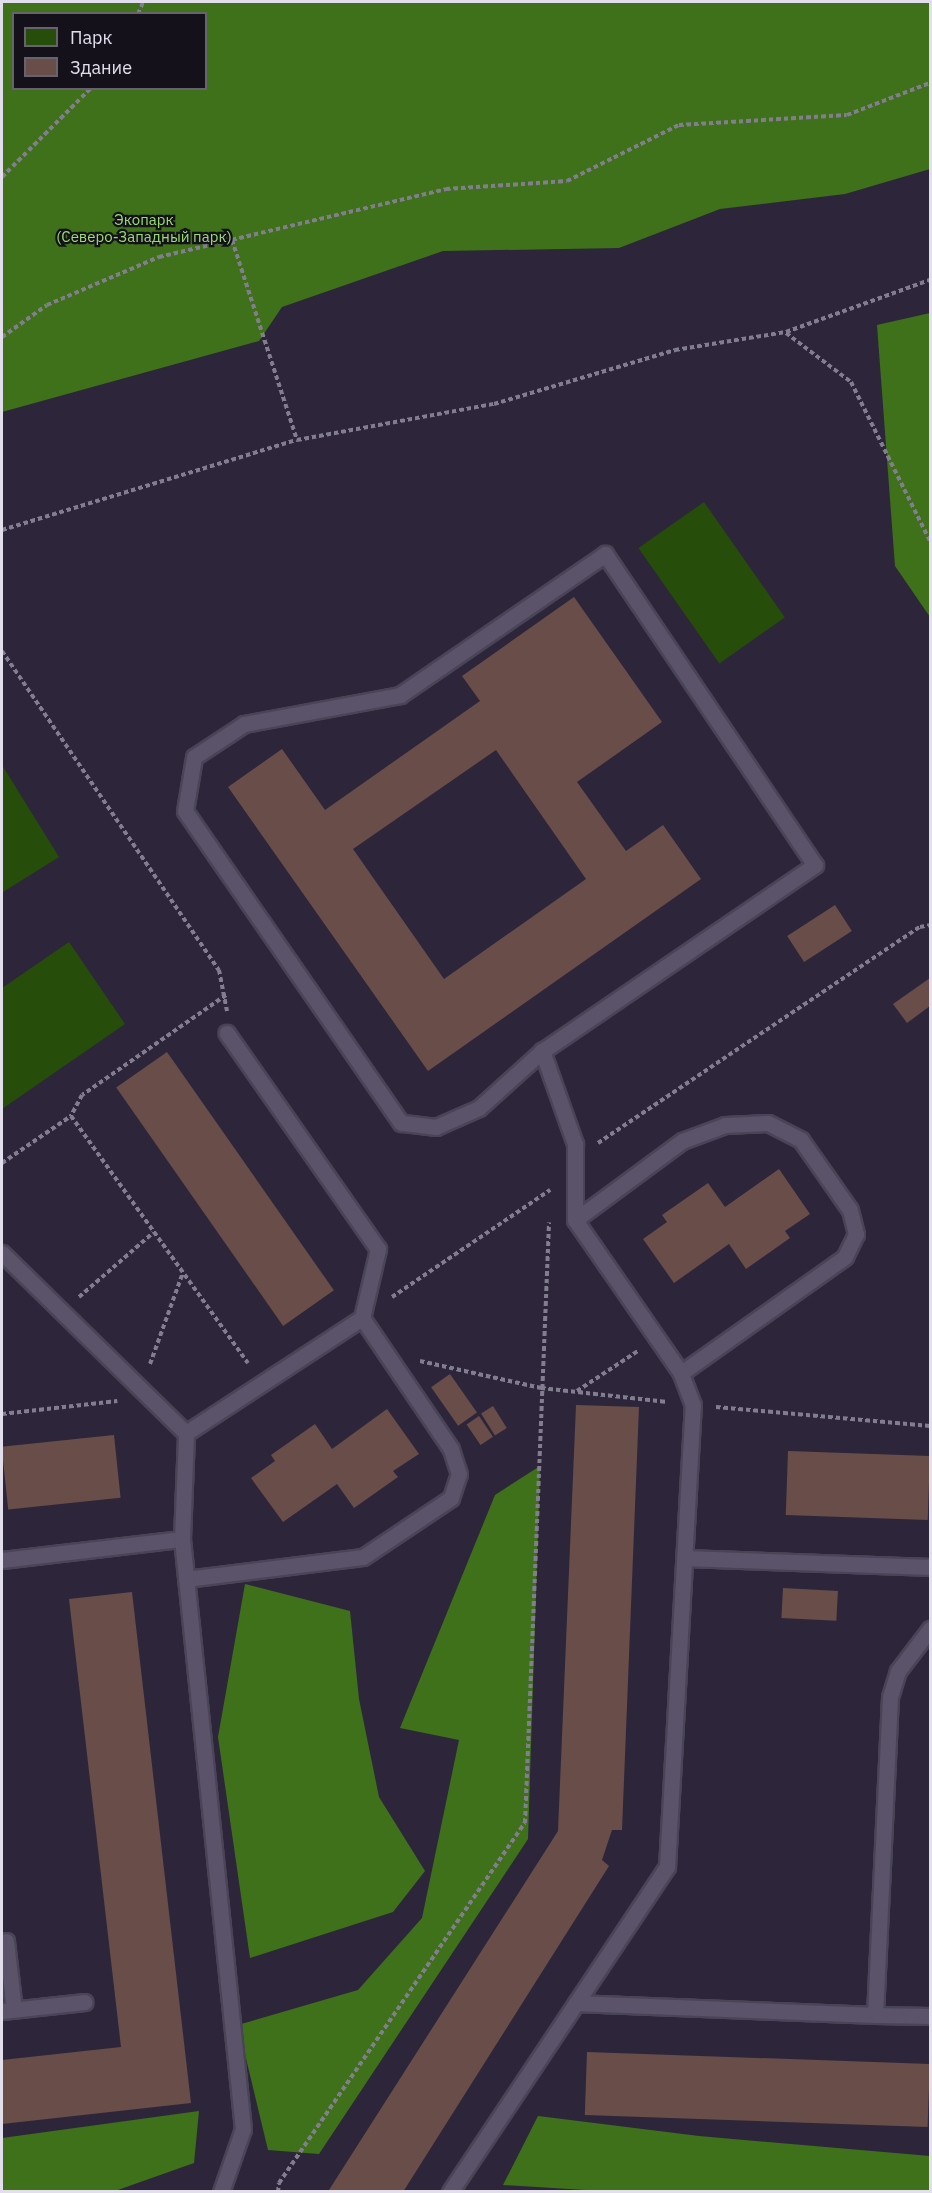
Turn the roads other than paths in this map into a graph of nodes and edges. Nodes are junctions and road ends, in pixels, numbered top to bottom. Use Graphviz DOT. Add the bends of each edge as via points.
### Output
graph roads {
  1 [pos="227,1033"];
  2 [pos="542,1051"];
  3 [pos="575,1220"];
  4 [pos="2,1253"];
  5 [pos="362,1318"];
  6 [pos="681,1373"];
  7 [pos="186,1433"];
  8 [pos="182,1539"];
  9 [pos="686,1558"];
  10 [pos="2,1560"];
  11 [pos="930,1567"];
  12 [pos="186,1579"];
  13 [pos="930,1629"];
  14 [pos="6,1941"];
  15 [pos="85,2002"];
  16 [pos="576,2003"];
  17 [pos="8,2011"];
  18 [pos="875,2014"];
  19 [pos="930,2016"];
  20 [pos="221,2192"];
  21 [pos="450,2192"];
  1 -- 5 [label="lane" via="378,1249"];
  2 -- 2 [label="lane" via="479,1108 436,1127 401,1123 185,811 194,757 244,724 400,695 605,554 815,865"];
  2 -- 3 [label="lane" via="575,1144"];
  3 -- 6 [label="lane"];
  3 -- 6 [label="lane" via="682,1141 725,1125 768,1123 801,1140 850,1210 856,1234 845,1257"];
  4 -- 7 [label="lane"];
  5 -- 7 [label="lane"];
  5 -- 12 [label="lane" via="451,1449 459,1474 451,1498 363,1557"];
  6 -- 9 [label="lane" via="693,1404"];
  7 -- 8 [label="lane"];
  8 -- 10 [label="lane"];
  8 -- 12 [label="lane"];
  9 -- 11 [label="lane"];
  9 -- 16 [label="lane" via="667,1867"];
  12 -- 20 [label="lane" via="243,2129"];
  13 -- 18 [label="lane" via="898,1671 890,1697"];
  14 -- 17 [label="lane"];
  15 -- 17 [label="lane"];
  16 -- 18 [label="lane"];
  16 -- 21 [label="lane"];
  18 -- 19 [label="lane"];
}
